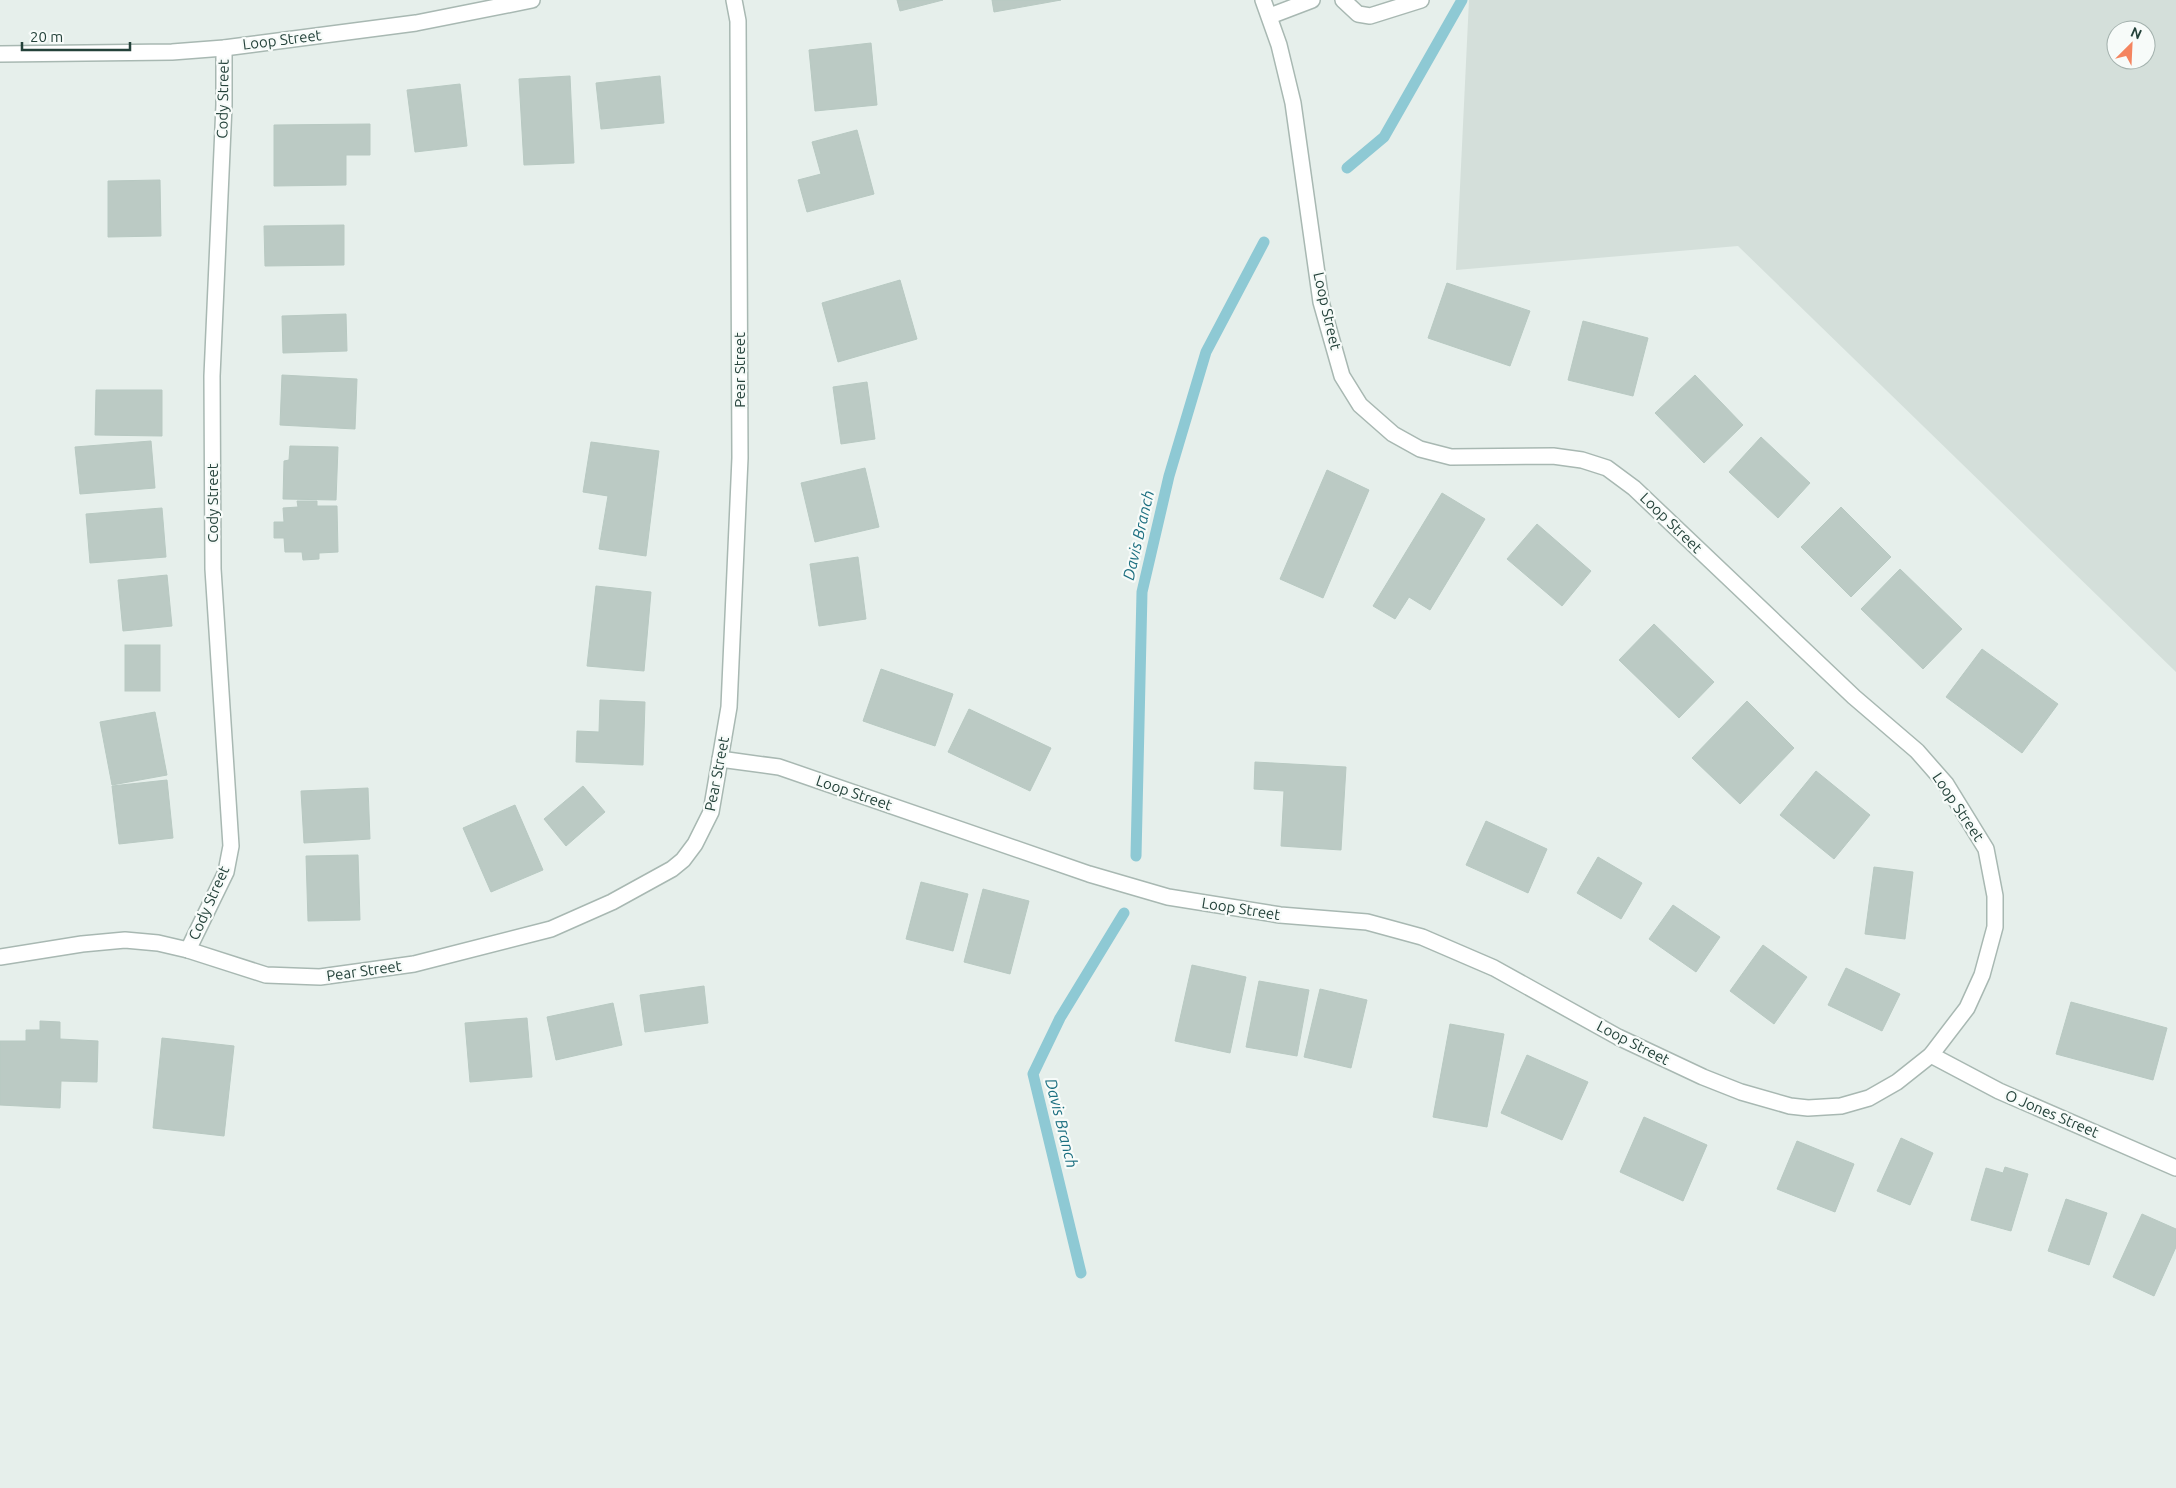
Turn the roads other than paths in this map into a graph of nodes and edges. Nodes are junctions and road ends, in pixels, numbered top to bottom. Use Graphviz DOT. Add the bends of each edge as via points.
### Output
graph roads {
  1 [pos="532,0"];
  2 [pos="734,0"];
  3 [pos="1264,0"];
  4 [pos="1312,0"];
  5 [pos="1343,0"];
  6 [pos="1422,0"];
  7 [pos="1270,16"];
  8 [pos="224,48"];
  9 [pos="0,54"];
  10 [pos="720,759"];
  11 [pos="188,950"];
  12 [pos="0,956"];
  13 [pos="1931,1055"];
  14 [pos="2176,1168"];
  1 -- 8 [label="street, Loop Street" via="416,23"];
  2 -- 10 [label="street, Pear Street" via="738,21 740,458 729,707"];
  3 -- 7 [label="street, Loop Street"];
  4 -- 7 [label="street"];
  5 -- 6 [label="street" via="1358,14 1370,16"];
  7 -- 13 [label="street, Loop Street" via="1293,103 1322,302 1342,376 1360,404 1393,434 1420,448 1451,457 1553,456 1607,468 1634,488 1854,697 1917,751 1946,784 1979,835 1986,849 1995,896 1994,927 1982,975 1967,1008"];
  8 -- 9 [label="street, Loop Street" via="172,52"];
  8 -- 11 [label="street, Cody Street" via="212,376 213,569 230,846 226,872"];
  10 -- 11 [label="street, Pear Street" via="711,812 683,860 612,902 551,929 414,964 320,977 266,975"];
  10 -- 13 [label="street, Loop Street" via="779,767 1089,874 1168,897 1280,915 1367,922 1422,937 1494,968 1618,1037 1703,1077 1790,1106 1840,1106 1869,1098 1897,1082"];
  11 -- 12 [label="street, Pear Street" via="125,940"];
  13 -- 14 [label="street, O Jones Street" via="1999,1091"];
}
